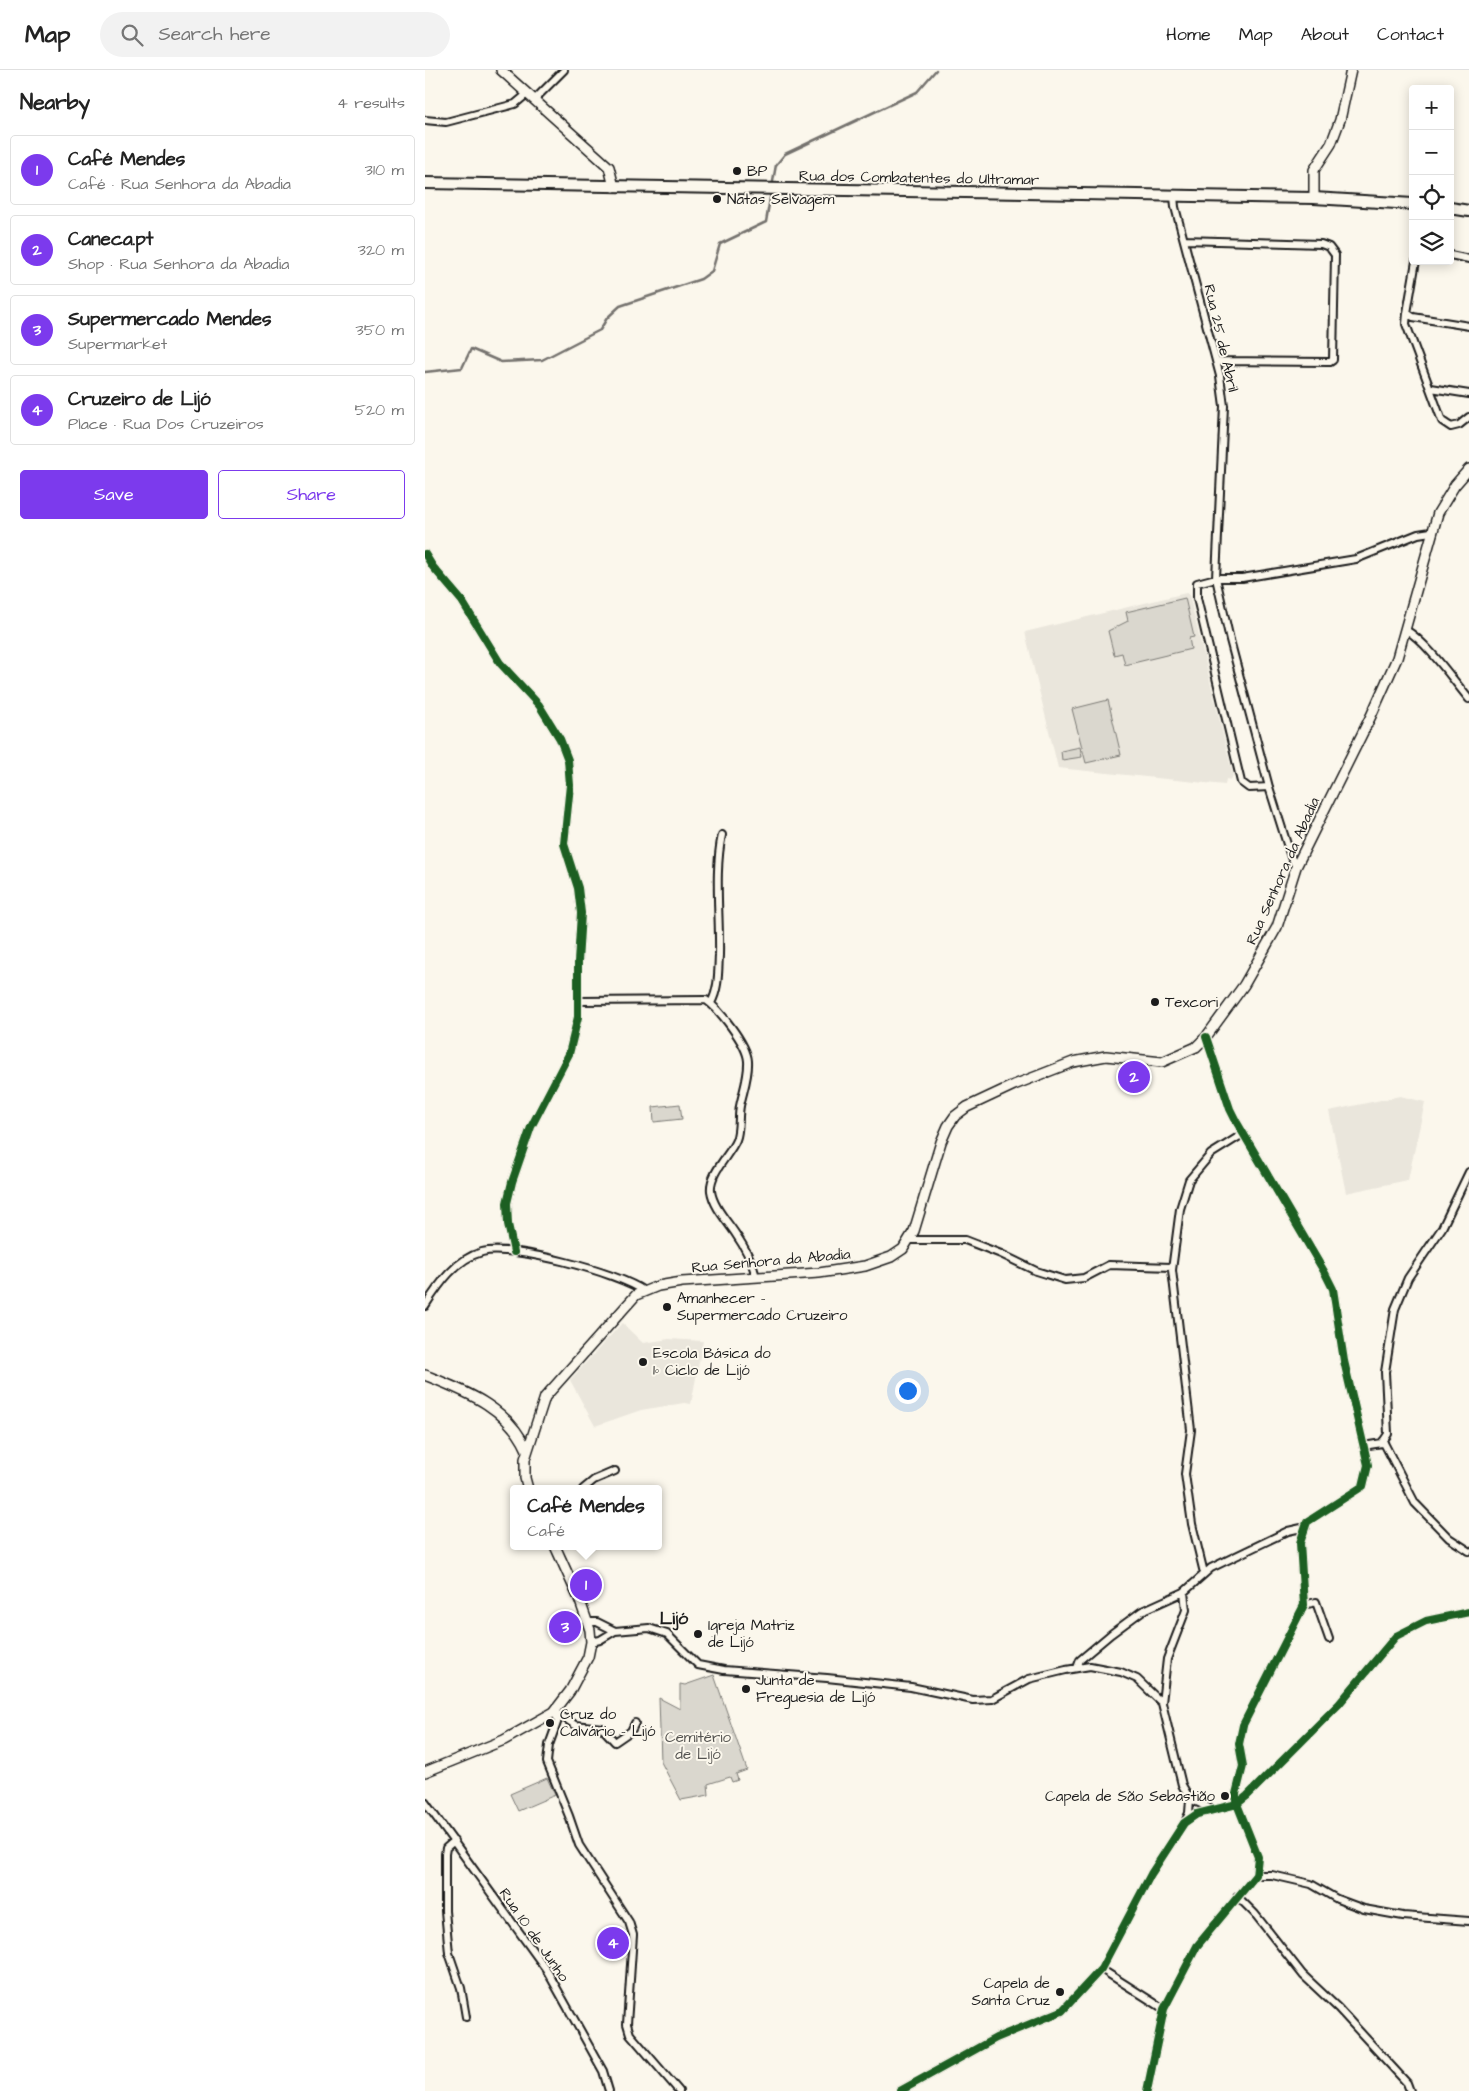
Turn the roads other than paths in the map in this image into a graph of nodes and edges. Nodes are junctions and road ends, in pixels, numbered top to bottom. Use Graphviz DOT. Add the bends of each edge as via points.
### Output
graph roads {
  1 [pos="501,70"];
  2 [pos="564,70"];
  3 [pos="1351,70"];
  4 [pos="531,97"];
  5 [pos="425,120"];
  6 [pos="425,183"];
  7 [pos="614,186"];
  8 [pos="1174,196"];
  9 [pos="1313,198"];
  10 [pos="1409,204"];
  11 [pos="1454,209"];
  12 [pos="1469,211"];
  13 [pos="1184,240"];
  14 [pos="1454,256"];
  15 [pos="1469,259"];
  16 [pos="1415,265"];
  17 [pos="1407,313"];
  18 [pos="1469,326"];
  19 [pos="1217,361"];
  20 [pos="1431,388"];
  21 [pos="1469,394"];
  22 [pos="1469,416"];
  23 [pos="1469,470"];
  24 [pos="1431,532"];
  25 [pos="425,554"];
  26 [pos="1216,578"];
  27 [pos="1406,630"];
  28 [pos="1469,700"];
  29 [pos="1269,787"];
  30 [pos="722,835"];
  31 [pos="1297,866"];
  32 [pos="579,1001"];
  33 [pos="711,1003"];
  34 [pos="1206,1037"];
  35 [pos="1243,1134"];
  36 [pos="1469,1172"];
  37 [pos="909,1240"];
  38 [pos="514,1252"];
  39 [pos="1172,1267"];
  40 [pos="756,1278"];
  41 [pos="644,1291"];
  42 [pos="425,1306"];
  43 [pos="427,1378"];
  44 [pos="1383,1441"];
  45 [pos="1363,1446"];
  46 [pos="527,1450"];
  47 [pos="615,1471"];
  48 [pos="527,1485"];
  49 [pos="588,1485"];
  50 [pos="1306,1527"];
  51 [pos="557,1550"];
  52 [pos="1469,1551"];
  53 [pos="1204,1573"];
  54 [pos="1184,1592"];
  55 [pos="1304,1605"];
  56 [pos="1469,1612"];
  57 [pos="589,1622"];
  58 [pos="615,1631"];
  59 [pos="1329,1639"];
  60 [pos="591,1642"];
  61 [pos="1077,1668"];
  62 [pos="1162,1703"];
  63 [pos="555,1712"];
  64 [pos="635,1723"];
  65 [pos="425,1772"];
  66 [pos="1189,1799"];
  67 [pos="425,1802"];
  68 [pos="1237,1804"];
  69 [pos="1212,1809"];
  70 [pos="1185,1823"];
  71 [pos="454,1841"];
  72 [pos="1256,1875"];
  73 [pos="1237,1896"];
  74 [pos="1469,1921"];
  75 [pos="1101,1969"];
  76 [pos="1164,2009"];
  77 [pos="466,2017"];
  78 [pos="904,2090"];
  79 [pos="609,2091"];
  80 [pos="679,2091"];
  81 [pos="1147,2091"];
  82 [pos="1410,2091"];
  1 -- 4 [label="main road"];
  2 -- 4 [label="street"];
  3 -- 9 [label="main road" via="1340,120 1331,144 1314,170"];
  4 -- 5 [label="street" via="446,122"];
  4 -- 7 [label="main road" via="609,167"];
  6 -- 7 [label="main road, Rua dos Combatentes do Ultramar"];
  7 -- 8 [label="main road, Rua dos Combatentes do Ultramar"];
  8 -- 9 [label="main road, Rua dos Combatentes do Ultramar"];
  8 -- 13 [label="street, Rua 25 de Abril"];
  9 -- 10 [label="main road, Rua dos Combatentes do Ultramar"];
  11 -- 12 [label="main road"];
  13 -- 19 [label="street, Rua 25 de Abril"];
  13 -- 19 [label="street" via="1321,244 1329,246 1335,256 1333,360"];
  14 -- 15 [label="street"];
  16 -- 17 [label="street"];
  17 -- 18 [label="street" via="1413,317"];
  17 -- 20 [label="street" via="1406,324"];
  19 -- 26 [label="street, Rua 25 de Abril" via="1224,406"];
  20 -- 21 [label="street"];
  20 -- 22 [label="street" via="1442,421 1451,428"];
  23 -- 24 [label="main road, Rua Senhora da Abadia" via="1444,501"];
  24 -- 26 [label="street" via="1418,534 1356,559 1242,578"];
  24 -- 27 [label="main road, Rua Senhora da Abadia"];
  25 -- 32 [label="street" via="463,602 500,663 539,705 560,739 568,760 570,785 564,844 578,888 581,913"];
  26 -- 29 [label="street, Rua 25 de Abril"];
  26 -- 29 [label="street" via="1197,584 1197,598 1241,782 1249,788"];
  27 -- 28 [label="street"];
  27 -- 31 [label="main road, Rua Senhora da Abadia" via="1371,716"];
  29 -- 31 [label="street, Rua 25 de Abril" via="1291,858"];
  30 -- 33 [label="street" via="717,992"];
  31 -- 34 [label="main road, Rua Senhora da Abadia" via="1277,927 1244,985"];
  32 -- 33 [label="street" via="706,1000"];
  32 -- 38 [label="street" via="569,1054 531,1127 512,1182 507,1203"];
  33 -- 40 [label="street" via="743,1046 748,1060 737,1138 714,1178 711,1190 720,1212 754,1267"];
  34 -- 35 [label="street" via="1230,1109"];
  34 -- 37 [label="main road, Rua Senhora da Abadia" via="1196,1047 1162,1062 1106,1056 1073,1062 967,1107 947,1126"];
  35 -- 39 [label="street" via="1211,1154 1189,1180 1180,1209"];
  35 -- 45 [label="street" via="1330,1280"];
  36 -- 44 [label="street" via="1442,1228 1408,1278 1395,1309 1385,1372 1388,1434"];
  37 -- 39 [label="street" via="965,1240 1065,1280 1084,1278 1109,1265"];
  37 -- 40 [label="main road, Rua Senhora da Abadia" via="891,1257 865,1266"];
  38 -- 41 [label="street" via="537,1255 612,1276"];
  38 -- 42 [label="street" via="483,1251 463,1260 444,1278"];
  39 -- 53 [label="street" via="1191,1430 1185,1474 1192,1524"];
  40 -- 41 [label="main road, Rua Senhora da Abadia" via="682,1282"];
  41 -- 46 [label="main road, Rua Senhora da Abadia" via="636,1295 551,1387"];
  43 -- 46 [label="main road" via="469,1393 493,1407 510,1422"];
  44 -- 45 [label="street"];
  44 -- 52 [label="street" via="1415,1503 1449,1538"];
  45 -- 50 [label="street" via="1368,1465 1363,1486 1307,1522"];
  46 -- 48 [label="main road, Rua Senhora da Abadia" via="524,1468"];
  47 -- 49 [label="street"];
  50 -- 53 [label="street" via="1255,1545"];
  50 -- 55 [label="street" via="1300,1543"];
  51 -- 57 [label="main road"];
  53 -- 54 [label="street"];
  54 -- 61 [label="street" via="1135,1617 1080,1660"];
  54 -- 62 [label="street" via="1186,1610 1167,1659"];
  55 -- 59 [label="street" via="1316,1602"];
  55 -- 68 [label="street" via="1243,1725 1239,1744 1243,1766 1235,1794"];
  56 -- 68 [label="street" via="1426,1621 1397,1636 1339,1704"];
  57 -- 58 [label="street" via="597,1622"];
  57 -- 60 [label="main road"];
  58 -- 60 [label="street"];
  58 -- 61 [label="street" via="649,1628 667,1634 698,1665 911,1687 973,1700 992,1699 1029,1679"];
  60 -- 63 [label="main road" via="581,1671"];
  61 -- 62 [label="street" via="1090,1666 1121,1672 1137,1679"];
  62 -- 66 [label="street" via="1182,1785"];
  63 -- 64 [label="street" via="575,1725 602,1728 615,1742 631,1731"];
  63 -- 65 [label="main road" via="492,1747"];
  63 -- 80 [label="street" via="558,1720 547,1762 579,1845 629,1922 633,1935 627,2024 630,2034"];
  66 -- 69 [label="street"];
  66 -- 70 [label="street"];
  67 -- 71 [label="street, Rua 10 de Junho"];
  68 -- 69 [label="street"];
  68 -- 72 [label="street" via="1258,1858"];
  69 -- 70 [label="street"];
  70 -- 75 [label="street" via="1151,1874"];
  71 -- 77 [label="street" via="446,1848 445,1854 445,1911 449,1953 461,1988"];
  71 -- 79 [label="street, Rua 10 de Junho" via="547,1971 603,2071"];
  72 -- 73 [label="street"];
  72 -- 74 [label="street" via="1272,1875 1311,1884 1364,1909 1403,1916"];
  73 -- 76 [label="street" via="1197,1946"];
  73 -- 82 [label="street" via="1303,1975 1407,2083"];
  75 -- 76 [label="street"];
  75 -- 78 [label="street" via="1062,2011 989,2042"];
  76 -- 81 [label="street"];
}
